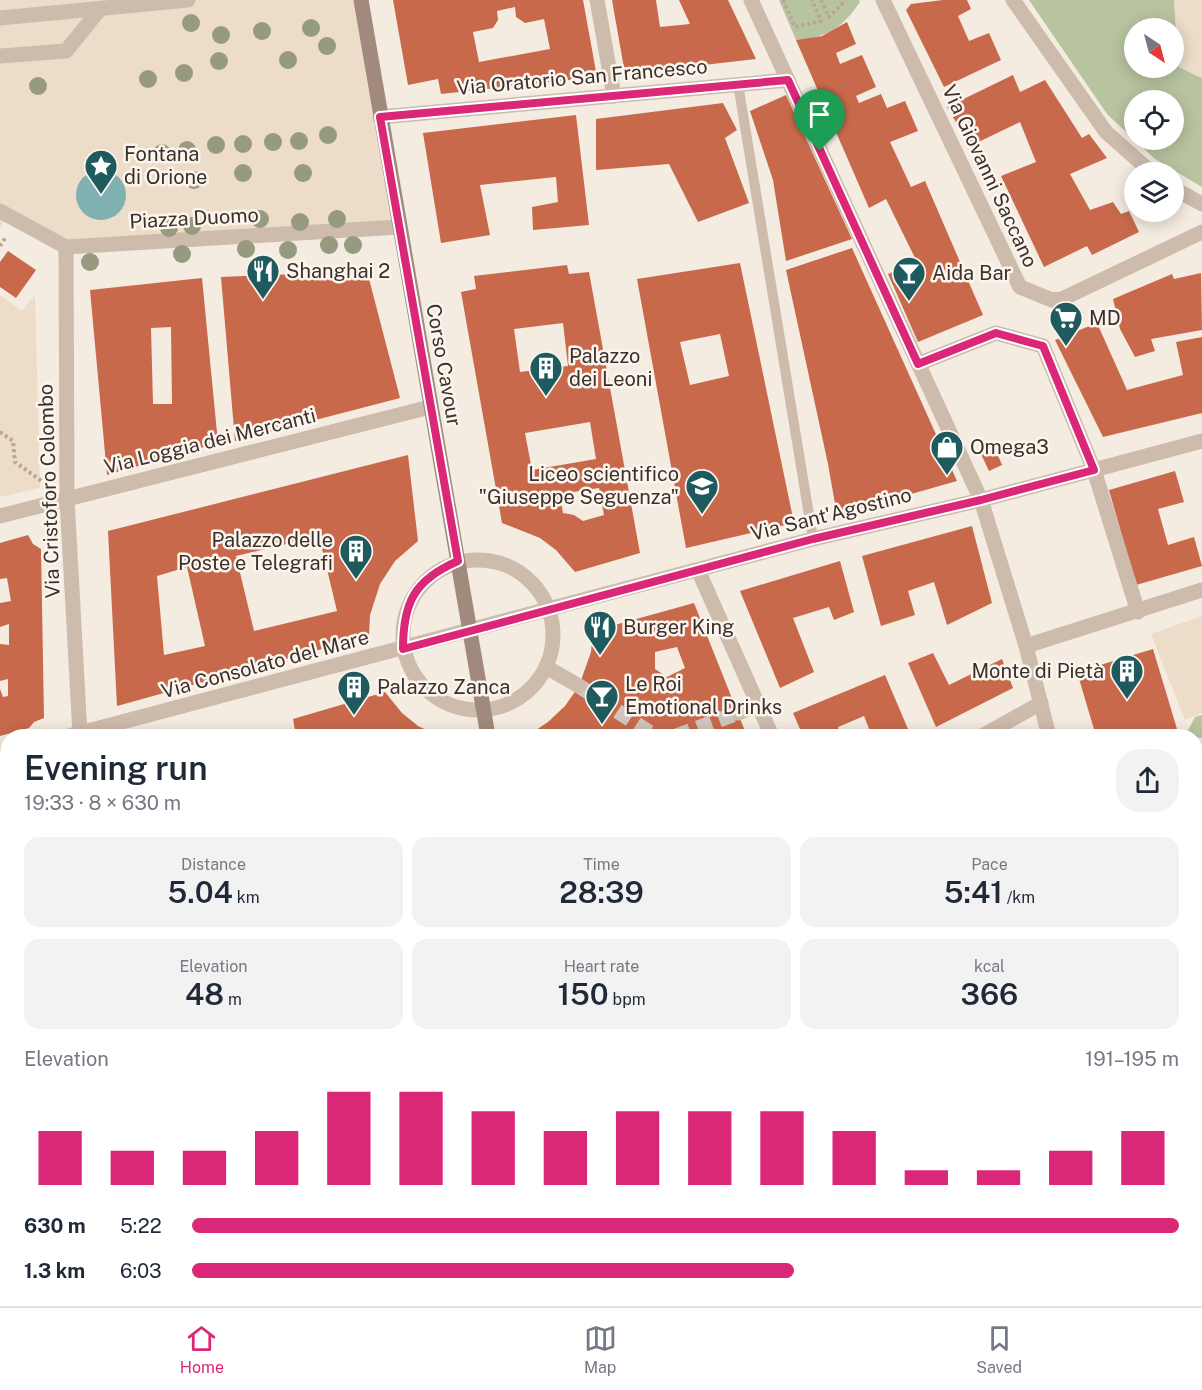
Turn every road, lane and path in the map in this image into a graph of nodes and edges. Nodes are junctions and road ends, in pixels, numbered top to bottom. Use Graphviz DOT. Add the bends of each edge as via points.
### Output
graph roads {
  1 [pos="188,0"];
  2 [pos="361,0"];
  3 [pos="597,0"];
  4 [pos="751,0"];
  5 [pos="783,0"];
  6 [pos="812,0"];
  7 [pos="821,0"];
  8 [pos="846,0"];
  9 [pos="883,0"];
  10 [pos="1013,0"];
  11 [pos="99,9"];
  12 [pos="0,18"];
  13 [pos="0,56"];
  14 [pos="788,80"];
  15 [pos="738,84"];
  16 [pos="614,96"];
  17 [pos="380,117"];
  18 [pos="1138,162"];
  19 [pos="1184,194"];
  20 [pos="1202,204"];
  21 [pos="0,211"];
  22 [pos="399,227"];
  23 [pos="1202,232"];
  24 [pos="66,247"];
  25 [pos="918,364"];
  26 [pos="430,408"];
  27 [pos="0,432"];
  28 [pos="1202,441"];
  29 [pos="1094,470"];
  30 [pos="67,499"];
  31 [pos="981,500"];
  32 [pos="0,516"];
  33 [pos="813,539"];
  34 [pos="458,561"];
  35 [pos="698,570"];
  36 [pos="1202,590"];
  37 [pos="550,610"];
  38 [pos="1138,612"];
  39 [pos="470,630"];
  40 [pos="1026,646"];
  41 [pos="403,649"];
  42 [pos="546,667"];
  43 [pos="579,686"];
  44 [pos="1041,703"];
  45 [pos="759,705"];
  46 [pos="483,710"];
  47 [pos="738,713"];
  48 [pos="75,729"];
  49 [pos="98,729"];
  50 [pos="487,729"];
  51 [pos="769,729"];
  52 [pos="995,729"];
  53 [pos="1047,729"];
  1 -- 11 [label="street"];
  2 -- 17 [label="main road, Corso Cavour"];
  3 -- 16 [label="street"];
  4 -- 14 [label="street"];
  5 -- 6 [label="path" via="795,27 821,21"];
  7 -- 8 [label="path" via="829,17"];
  9 -- 23 [label="street, Via Giovanni Saccano" via="1020,287 1052,300 1062,299"];
  10 -- 18 [label="street" via="1100,125"];
  11 -- 12 [label="street"];
  11 -- 13 [label="street" via="66,51"];
  14 -- 15 [label="street, Via Oratorio San Francesco"];
  14 -- 25 [label="street"];
  15 -- 16 [label="street, Via Oratorio San Francesco"];
  15 -- 33 [label="lane"];
  16 -- 17 [label="street, Via Oratorio San Francesco"];
  17 -- 22 [label="main road, Corso Cavour"];
  19 -- 20 [label="street"];
  21 -- 24 [label="street"];
  22 -- 24 [label="street, Piazza Duomo"];
  22 -- 26 [label="main road, Corso Cavour"];
  24 -- 30 [label="street, Via Cristoforo Colombo"];
  25 -- 29 [label="street" via="996,333 1043,346"];
  25 -- 31 [label="street"];
  26 -- 30 [label="street, Via Loggia dei Mercanti"];
  26 -- 34 [label="main road, Corso Cavour"];
  27 -- 30 [label="path" via="12,441 15,462"];
  28 -- 29 [label="street, Via Sant'Agostino"];
  29 -- 31 [label="street, Via Sant'Agostino"];
  29 -- 38 [label="street"];
  30 -- 32 [label="street, Via Loggia dei Mercanti"];
  30 -- 48 [label="street, Via Cristoforo Colombo"];
  31 -- 33 [label="street, Via Sant'Agostino"];
  31 -- 40 [label="street"];
  33 -- 35 [label="street, Via Sant'Agostino"];
  34 -- 37 [label="street" via="497,561 516,569 539,590"];
  34 -- 39 [label="main road, Corso Cavour"];
  34 -- 41 [label="street" via="438,570 414,593 403,619"];
  35 -- 37 [label="street, Via Sant'Agostino"];
  35 -- 45 [label="street"];
  36 -- 38 [label="street"];
  37 -- 39 [label="street, Via Sant'Agostino"];
  37 -- 42 [label="street" via="554,635"];
  38 -- 40 [label="street"];
  39 -- 41 [label="street, Via Consolato del Mare"];
  39 -- 46 [label="main road, Corso Cavour"];
  40 -- 44 [label="street"];
  41 -- 46 [label="street" via="415,677 435,698 462,709"];
  41 -- 49 [label="street, Via Consolato del Mare"];
  42 -- 43 [label="street"];
  42 -- 46 [label="street" via="509,704"];
  44 -- 52 [label="street"];
  44 -- 53 [label="street"];
  45 -- 47 [label="street"];
  45 -- 51 [label="street"];
  46 -- 50 [label="main road, Corso Cavour"];
}
